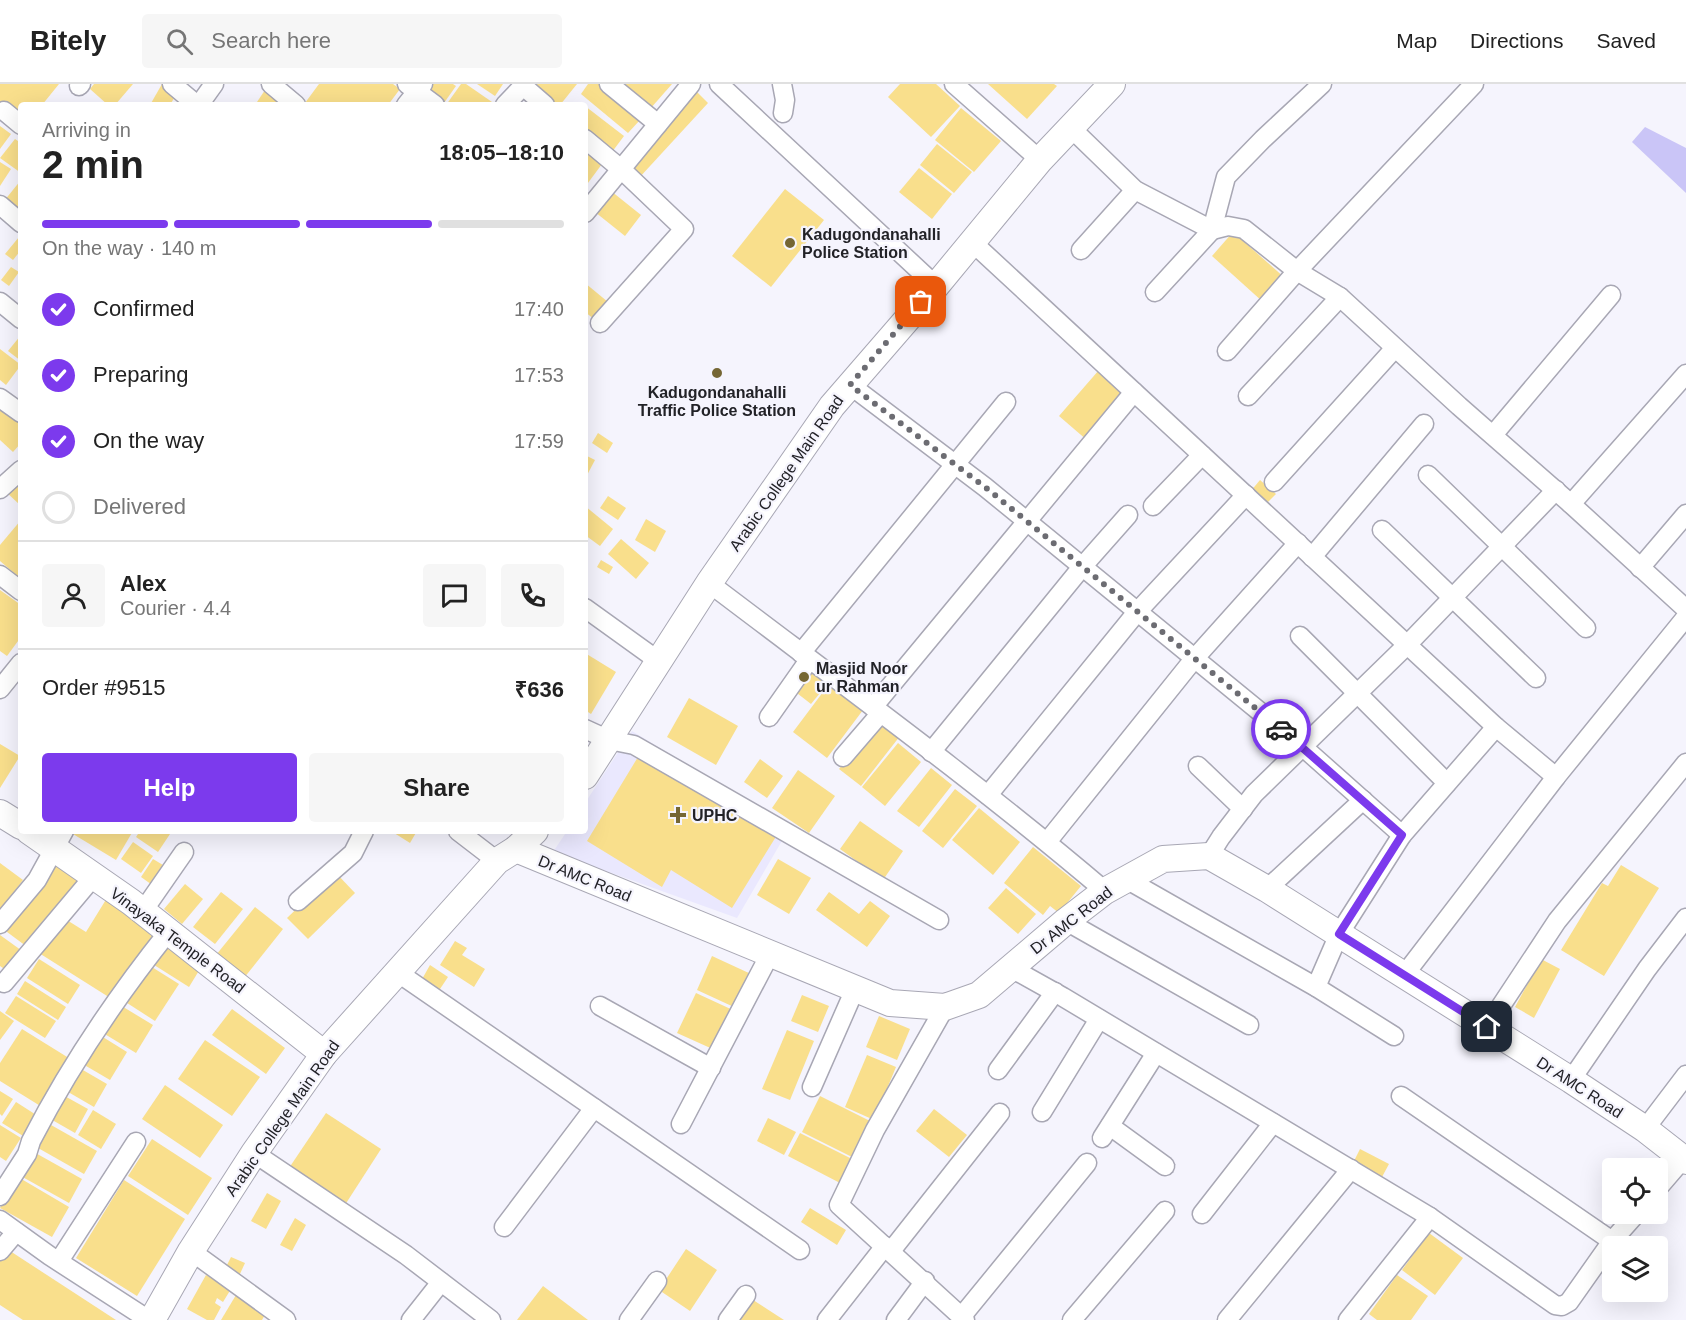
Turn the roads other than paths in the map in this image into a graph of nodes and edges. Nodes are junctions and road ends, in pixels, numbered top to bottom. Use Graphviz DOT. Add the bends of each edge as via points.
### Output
graph roads {
  1 [pos="172,84"];
  2 [pos="214,84"];
  3 [pos="271,84"];
  4 [pos="609,84"];
  5 [pos="691,84"];
  6 [pos="719,84"];
  7 [pos="782,84"];
  8 [pos="954,84"];
  9 [pos="1112,84"];
  10 [pos="1322,84"];
  11 [pos="1473,84"];
  12 [pos="524,85"];
  13 [pos="413,91"];
  14 [pos="194,102"];
  15 [pos="200,102"];
  16 [pos="292,102"];
  17 [pos="430,102"];
  18 [pos="508,102"];
  19 [pos="542,102"];
  20 [pos="4,111"];
  21 [pos="783,113"];
  22 [pos="18,123"];
  23 [pos="658,124"];
  24 [pos="1070,127"];
  25 [pos="588,142"];
  26 [pos="1040,160"];
  27 [pos="621,169"];
  28 [pos="1135,190"];
  29 [pos="0,205"];
  30 [pos="588,209"];
  31 [pos="18,220"];
  32 [pos="1212,230"];
  33 [pos="971,241"];
  34 [pos="1081,250"];
  35 [pos="1297,272"];
  36 [pos="936,286"];
  37 [pos="1155,292"];
  38 [pos="1611,295"];
  39 [pos="1340,297"];
  40 [pos="0,302"];
  41 [pos="18,317"];
  42 [pos="600,323"];
  43 [pos="1395,348"];
  44 [pos="1227,351"];
  45 [pos="1686,374"];
  46 [pos="850,385"];
  47 [pos="1134,392"];
  48 [pos="1248,396"];
  49 [pos="0,398"];
  50 [pos="1006,402"];
  51 [pos="18,411"];
  52 [pos="1424,424"];
  53 [pos="1493,435"];
  54 [pos="1202,455"];
  55 [pos="955,465"];
  56 [pos="18,473"];
  57 [pos="1428,475"];
  58 [pos="1274,482"];
  59 [pos="0,489"];
  60 [pos="1556,490"];
  61 [pos="1246,495"];
  62 [pos="1571,504"];
  63 [pos="1153,506"];
  64 [pos="1686,514"];
  65 [pos="1128,515"];
  66 [pos="1026,521"];
  67 [pos="1382,530"];
  68 [pos="1298,543"];
  69 [pos="1501,544"];
  70 [pos="1312,557"];
  71 [pos="1082,567"];
  72 [pos="1640,568"];
  73 [pos="0,575"];
  74 [pos="709,583"];
  75 [pos="18,589"];
  76 [pos="1452,598"];
  77 [pos="1686,609"];
  78 [pos="588,610"];
  79 [pos="1137,612"];
  80 [pos="1686,617"];
  81 [pos="1586,628"];
  82 [pos="1300,636"];
  83 [pos="1407,645"];
  84 [pos="805,656"];
  85 [pos="1194,659"];
  86 [pos="660,662"];
  87 [pos="18,667"];
  88 [pos="1536,678"];
  89 [pos="0,689"];
  90 [pos="1357,694"];
  91 [pos="877,711"];
  92 [pos="769,717"];
  93 [pos="1496,727"];
  94 [pos="588,730"];
  95 [pos="609,740"];
  96 [pos="1303,747"];
  97 [pos="931,752"];
  98 [pos="843,757"];
  99 [pos="1686,763"];
  100 [pos="1198,766"];
  101 [pos="588,772"];
  102 [pos="1556,777"];
  103 [pos="1447,783"];
  104 [pos="988,795"];
  105 [pos="1363,800"];
  106 [pos="1242,809"];
  107 [pos="41,834"];
  108 [pos="362,834"];
  109 [pos="464,834"];
  110 [pos="531,834"];
  111 [pos="1402,835"];
  112 [pos="60,839"];
  113 [pos="1047,842"];
  114 [pos="184,852"];
  115 [pos="506,855"];
  116 [pos="1209,856"];
  117 [pos="94,876"];
  118 [pos="1116,885"];
  119 [pos="1267,889"];
  120 [pos="298,901"];
  121 [pos="143,911"];
  122 [pos="1686,918"];
  123 [pos="939,920"];
  124 [pos="1066,921"];
  125 [pos="0,924"];
  126 [pos="169,931"];
  127 [pos="1339,934"];
  128 [pos="770,954"];
  129 [pos="1011,968"];
  130 [pos="397,972"];
  131 [pos="1405,974"];
  132 [pos="4,983"];
  133 [pos="1316,987"];
  134 [pos="855,989"];
  135 [pos="1054,992"];
  136 [pos="600,1006"];
  137 [pos="945,1007"];
  138 [pos="1099,1019"];
  139 [pos="1249,1025"];
  140 [pos="1487,1027"];
  141 [pos="1394,1036"];
  142 [pos="1156,1053"];
  143 [pos="324,1054"];
  144 [pos="711,1068"];
  145 [pos="998,1070"];
  146 [pos="1686,1075"];
  147 [pos="1571,1080"];
  148 [pos="812,1087"];
  149 [pos="1401,1096"];
  150 [pos="594,1108"];
  151 [pos="1042,1112"];
  152 [pos="1000,1113"];
  153 [pos="1273,1123"];
  154 [pos="681,1124"];
  155 [pos="1645,1129"];
  156 [pos="136,1142"];
  157 [pos="254,1153"];
  158 [pos="1684,1160"];
  159 [pos="1087,1163"];
  160 [pos="1165,1166"];
  161 [pos="1351,1169"];
  162 [pos="1668,1177"];
  163 [pos="0,1196"];
  164 [pos="1165,1211"];
  165 [pos="1202,1214"];
  166 [pos="1430,1217"];
  167 [pos="0,1220"];
  168 [pos="1627,1224"];
  169 [pos="504,1227"];
  170 [pos="16,1232"];
  171 [pos="1605,1236"];
  172 [pos="1616,1236"];
  173 [pos="888,1249"];
  174 [pos="800,1250"];
  175 [pos="0,1251"];
  176 [pos="191,1251"];
  177 [pos="1602,1255"];
  178 [pos="59,1262"];
  179 [pos="657,1281"];
  180 [pos="925,1281"];
  181 [pos="441,1282"];
  182 [pos="746,1295"];
  183 [pos="955,1316"];
  184 [pos="151,1320"];
  185 [pos="286,1320"];
  186 [pos="411,1320"];
  187 [pos="491,1320"];
  188 [pos="629,1320"];
  189 [pos="728,1320"];
  190 [pos="826,1320"];
  191 [pos="896,1320"];
  192 [pos="1072,1320"];
  193 [pos="1227,1320"];
  194 [pos="1348,1320"];
  1 -- 14 [label="street"];
  2 -- 15 [label="street"];
  3 -- 16 [label="street"];
  4 -- 23 [label="street"];
  5 -- 23 [label="street"];
  6 -- 36 [label="street"];
  7 -- 21 [label="street"];
  8 -- 26 [label="street"];
  9 -- 24 [label="street, Arabic College Main Road"];
  10 -- 32 [label="street" via="1226,177"];
  11 -- 35 [label="street"];
  12 -- 18 [label="street"];
  12 -- 19 [label="street"];
  13 -- 17 [label="street"];
  20 -- 22 [label="street"];
  23 -- 27 [label="street"];
  24 -- 26 [label="street, Arabic College Main Road"];
  24 -- 28 [label="street"];
  25 -- 27 [label="street"];
  26 -- 33 [label="street, Arabic College Main Road"];
  27 -- 30 [label="street"];
  27 -- 42 [label="street" via="684,230"];
  28 -- 32 [label="street"];
  28 -- 34 [label="street"];
  29 -- 31 [label="street"];
  32 -- 35 [label="street" via="1228,226 1244,229"];
  32 -- 37 [label="street"];
  33 -- 36 [label="street, Arabic College Main Road"];
  33 -- 47 [label="street"];
  35 -- 39 [label="street"];
  35 -- 44 [label="street"];
  36 -- 46 [label="street, Arabic College Main Road"];
  38 -- 53 [label="street"];
  39 -- 43 [label="street"];
  39 -- 48 [label="street"];
  40 -- 41 [label="street"];
  43 -- 53 [label="street"];
  43 -- 58 [label="street"];
  45 -- 62 [label="street"];
  46 -- 55 [label="street"];
  46 -- 74 [label="street, Arabic College Main Road"];
  47 -- 54 [label="street"];
  47 -- 66 [label="street"];
  49 -- 51 [label="street"];
  50 -- 55 [label="street"];
  52 -- 70 [label="street"];
  53 -- 60 [label="street"];
  54 -- 61 [label="street"];
  54 -- 63 [label="street"];
  55 -- 66 [label="street"];
  55 -- 84 [label="street"];
  56 -- 59 [label="street"];
  57 -- 69 [label="street"];
  60 -- 62 [label="street"];
  60 -- 69 [label="street"];
  61 -- 68 [label="street"];
  61 -- 79 [label="street"];
  62 -- 72 [label="street"];
  64 -- 72 [label="street"];
  65 -- 71 [label="street"];
  66 -- 71 [label="street"];
  66 -- 91 [label="street"];
  67 -- 76 [label="street"];
  68 -- 70 [label="street"];
  68 -- 85 [label="street"];
  69 -- 76 [label="street"];
  69 -- 81 [label="street"];
  70 -- 83 [label="street"];
  71 -- 79 [label="street"];
  71 -- 97 [label="street"];
  72 -- 77 [label="street"];
  73 -- 75 [label="street"];
  74 -- 84 [label="street"];
  74 -- 86 [label="street, Arabic College Main Road"];
  76 -- 83 [label="street"];
  76 -- 88 [label="street"];
  78 -- 86 [label="street"];
  79 -- 85 [label="street"];
  79 -- 104 [label="street"];
  80 -- 102 [label="street"];
  82 -- 90 [label="street"];
  83 -- 90 [label="street"];
  83 -- 93 [label="street"];
  84 -- 91 [label="street"];
  84 -- 92 [label="street"];
  85 -- 96 [label="street"];
  85 -- 113 [label="street"];
  86 -- 95 [label="street, Arabic College Main Road"];
  87 -- 89 [label="street"];
  90 -- 96 [label="street"];
  90 -- 103 [label="street"];
  91 -- 97 [label="street"];
  91 -- 98 [label="street"];
  93 -- 102 [label="street"];
  93 -- 103 [label="street"];
  94 -- 95 [label="street"];
  95 -- 101 [label="street, Arabic College Main Road"];
  95 -- 123 [label="street" via="634,745"];
  96 -- 105 [label="street"];
  96 -- 106 [label="street"];
  97 -- 104 [label="street"];
  99 -- 140 [label="street" via="1557,921"];
  100 -- 106 [label="street"];
  102 -- 131 [label="street"];
  103 -- 111 [label="street"];
  104 -- 113 [label="street"];
  105 -- 111 [label="street"];
  105 -- 119 [label="street"];
  106 -- 116 [label="street"];
  107 -- 112 [label="street, Vinayaka Temple Road"];
  108 -- 120 [label="street" via="353,853"];
  109 -- 115 [label="street"];
  110 -- 115 [label="street, Arabic College Main Road"];
  111 -- 127 [label="street"];
  112 -- 117 [label="street, Vinayaka Temple Road"];
  112 -- 125 [label="street" via="37,880"];
  113 -- 118 [label="street"];
  114 -- 121 [label="street"];
  115 -- 128 [label="street, Dr AMC Road"];
  115 -- 130 [label="street, Arabic College Main Road"];
  116 -- 118 [label="street, Dr AMC Road" via="1163,859"];
  116 -- 119 [label="street, Dr AMC Road"];
  117 -- 121 [label="street, Vinayaka Temple Road"];
  117 -- 132 [label="street"];
  118 -- 124 [label="street, Dr AMC Road"];
  118 -- 133 [label="street"];
  119 -- 127 [label="street, Dr AMC Road"];
  121 -- 126 [label="street, Vinayaka Temple Road"];
  122 -- 147 [label="street"];
  124 -- 129 [label="street, Dr AMC Road"];
  124 -- 139 [label="street"];
  126 -- 143 [label="street, Vinayaka Temple Road"];
  126 -- 163 [label="street" via="74,1062 27,1154"];
  127 -- 131 [label="street, Dr AMC Road"];
  127 -- 133 [label="street"];
  128 -- 134 [label="street, Dr AMC Road"];
  128 -- 144 [label="street"];
  129 -- 135 [label="street"];
  129 -- 137 [label="street, Dr AMC Road" via="979,995"];
  130 -- 143 [label="street, Arabic College Main Road"];
  130 -- 150 [label="street"];
  131 -- 140 [label="street, Dr AMC Road"];
  133 -- 141 [label="street"];
  134 -- 137 [label="street, Dr AMC Road" via="890,1003"];
  134 -- 148 [label="street"];
  135 -- 138 [label="street"];
  135 -- 145 [label="street"];
  136 -- 144 [label="street"];
  137 -- 173 [label="street" via="875,1130 838,1205"];
  138 -- 142 [label="street"];
  138 -- 151 [label="street"];
  140 -- 147 [label="street, Dr AMC Road"];
  142 -- 153 [label="street"];
  142 -- 160 [label="street" via="1106,1132"];
  143 -- 157 [label="street, Arabic College Main Road"];
  144 -- 154 [label="street"];
  146 -- 155 [label="street"];
  147 -- 155 [label="street, Dr AMC Road"];
  149 -- 171 [label="street"];
  150 -- 169 [label="street"];
  150 -- 174 [label="street"];
  152 -- 173 [label="street"];
  153 -- 161 [label="street"];
  153 -- 165 [label="street"];
  155 -- 158 [label="street, Dr AMC Road"];
  156 -- 178 [label="street"];
  157 -- 176 [label="street, Arabic College Main Road"];
  157 -- 181 [label="street"];
  158 -- 162 [label="street"];
  159 -- 183 [label="street"];
  161 -- 166 [label="street"];
  161 -- 193 [label="street"];
  164 -- 192 [label="street"];
  166 -- 177 [label="street" via="1555,1305 1569,1302"];
  166 -- 194 [label="street"];
  167 -- 170 [label="street"];
  168 -- 172 [label="street"];
  170 -- 175 [label="street"];
  170 -- 178 [label="street"];
  173 -- 180 [label="street"];
  173 -- 190 [label="street"];
  176 -- 184 [label="street, Arabic College Main Road"];
  176 -- 185 [label="street"];
  178 -- 184 [label="street"];
  179 -- 188 [label="street"];
  180 -- 183 [label="street"];
  180 -- 191 [label="street"];
  181 -- 186 [label="street"];
  181 -- 187 [label="street"];
  182 -- 189 [label="street"];
}
